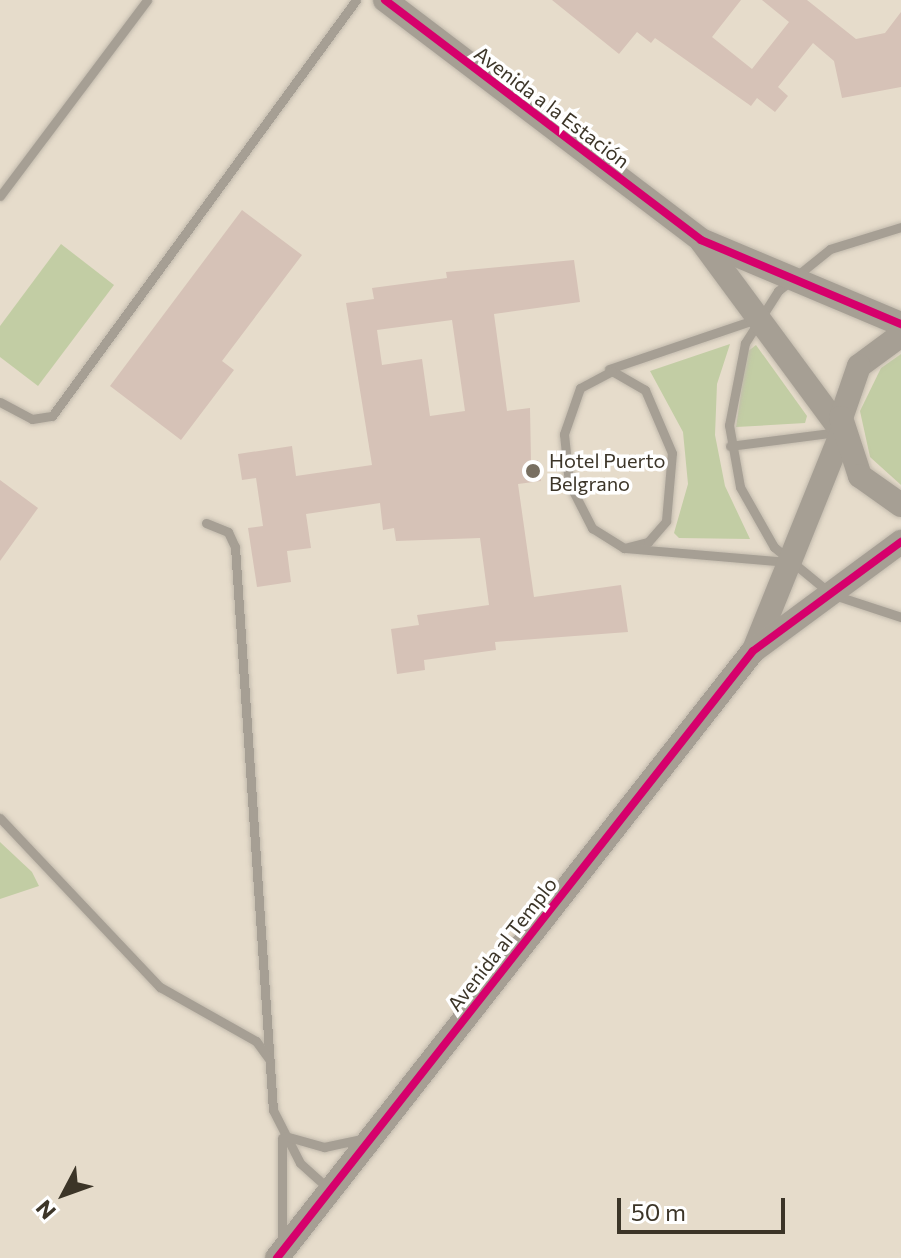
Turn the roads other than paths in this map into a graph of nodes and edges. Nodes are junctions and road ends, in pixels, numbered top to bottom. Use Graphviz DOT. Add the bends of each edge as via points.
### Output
graph roads {
  1 [pos="147,0"];
  2 [pos="356,0"];
  3 [pos="385,0"];
  4 [pos="0,196"];
  5 [pos="901,227"];
  6 [pos="701,240"];
  7 [pos="789,279"];
  8 [pos="757,319"];
  9 [pos="901,324"];
  10 [pos="901,335"];
  11 [pos="601,372"];
  12 [pos="0,402"];
  13 [pos="842,432"];
  14 [pos="730,446"];
  15 [pos="901,505"];
  16 [pos="206,523"];
  17 [pos="901,542"];
  18 [pos="624,548"];
  19 [pos="789,563"];
  20 [pos="831,594"];
  21 [pos="901,617"];
  22 [pos="753,651"];
  23 [pos="0,818"];
  24 [pos="269,1059"];
  25 [pos="282,1134"];
  26 [pos="372,1137"];
  27 [pos="330,1190"];
  28 [pos="279,1255"];
  1 -- 4 [label="lane"];
  2 -- 12 [label="lane" via="52,416 32,419"];
  3 -- 6 [label="street, Avenida a la Estación"];
  5 -- 7 [label="lane" via="830,249"];
  6 -- 7 [label="street"];
  6 -- 8 [label="street"];
  7 -- 8 [label="lane"];
  7 -- 9 [label="street"];
  8 -- 11 [label="lane"];
  8 -- 13 [label="street"];
  8 -- 14 [label="lane" via="735,370"];
  10 -- 13 [label="street" via="869,355 852,377"];
  11 -- 18 [label="lane" via="572,401 565,466 592,528"];
  11 -- 18 [label="lane" via="637,380 656,405 672,453 666,521 648,542"];
  13 -- 14 [label="lane"];
  13 -- 15 [label="street" via="860,476"];
  13 -- 19 [label="street"];
  14 -- 19 [label="lane" via="746,503"];
  16 -- 24 [label="lane" via="228,532 235,547"];
  17 -- 20 [label="street"];
  18 -- 19 [label="lane"];
  19 -- 20 [label="lane"];
  19 -- 22 [label="street"];
  20 -- 21 [label="lane"];
  20 -- 22 [label="street"];
  22 -- 26 [label="street, Avenida al Templo"];
  23 -- 24 [label="lane" via="160,987 256,1041"];
  24 -- 25 [label="lane"];
  25 -- 26 [label="lane" via="324,1147"];
  25 -- 27 [label="lane"];
  25 -- 28 [label="lane"];
  26 -- 27 [label="street, Avenida al Templo"];
  27 -- 28 [label="street, Avenida al Templo"];
}
